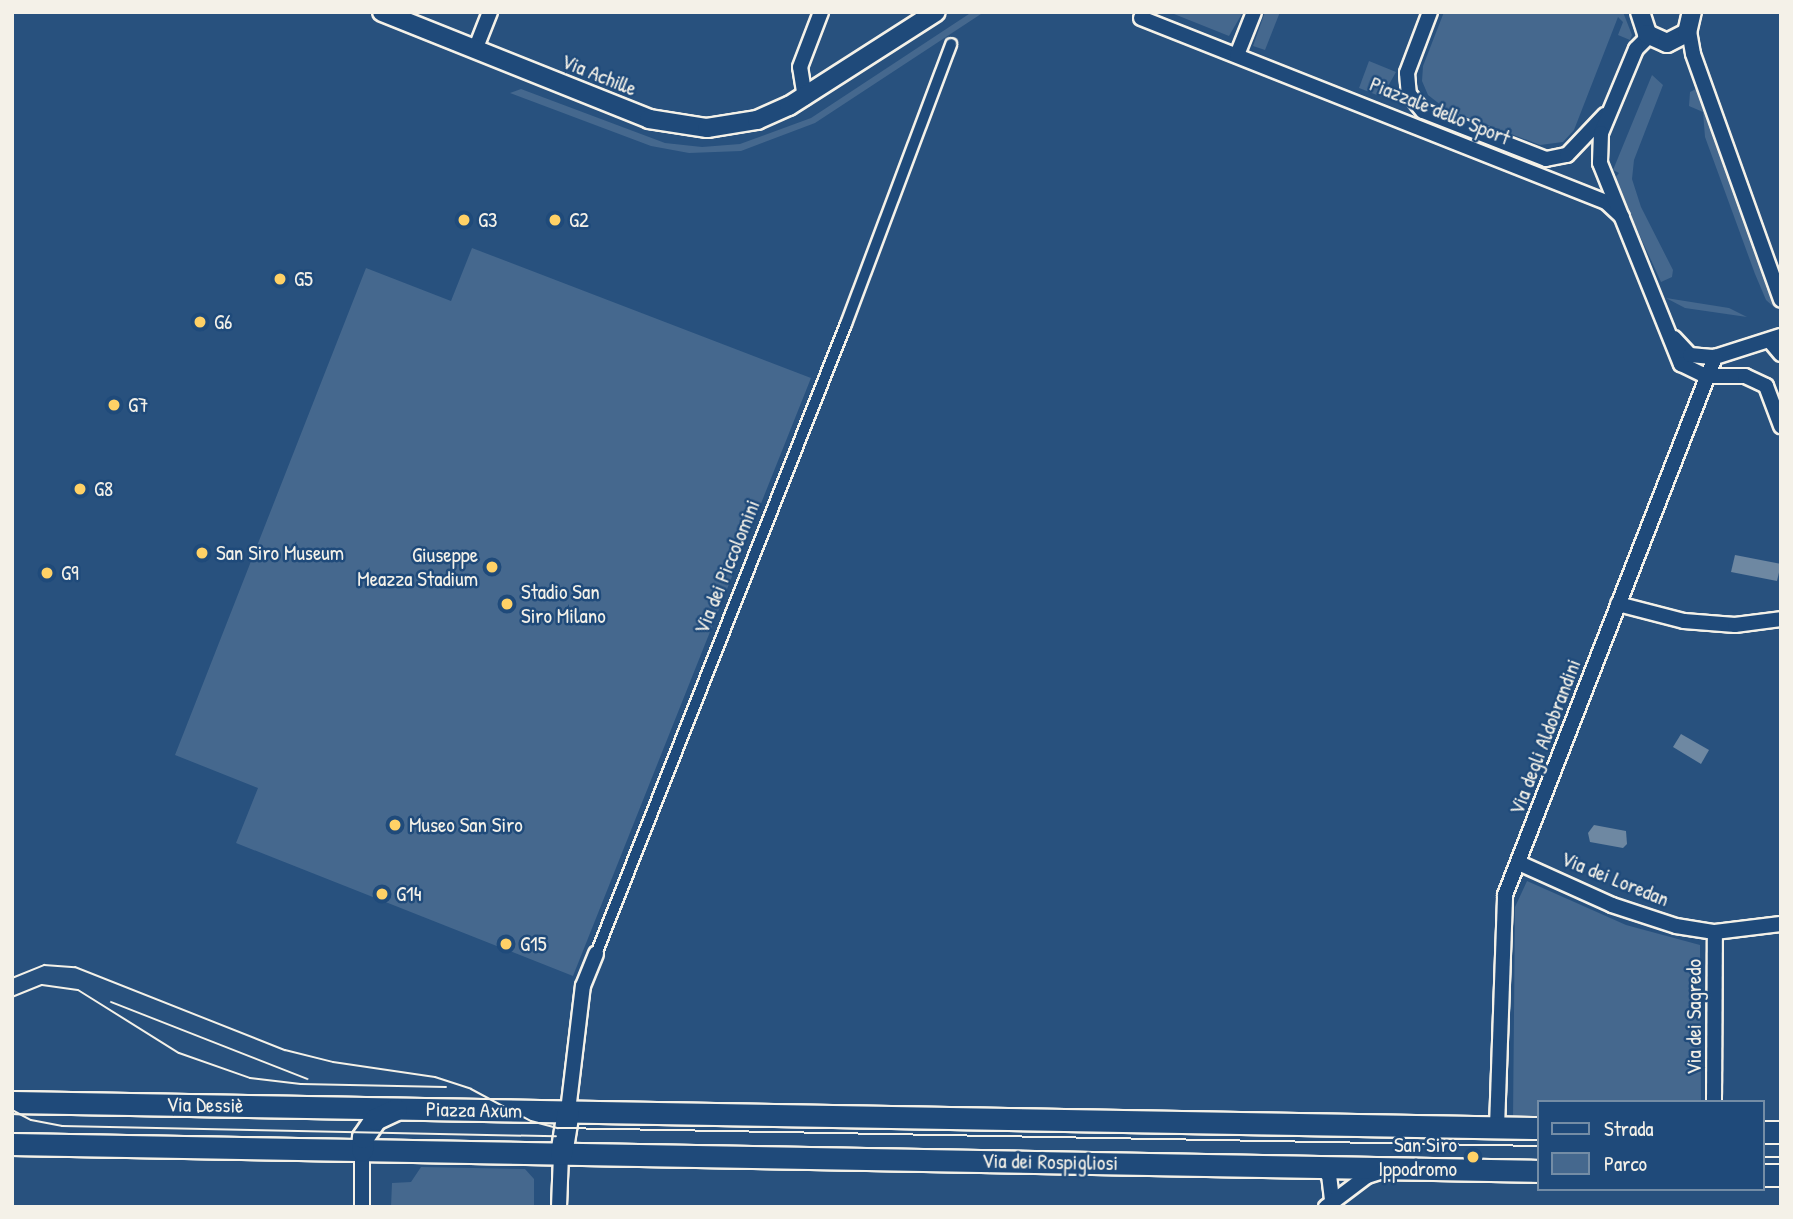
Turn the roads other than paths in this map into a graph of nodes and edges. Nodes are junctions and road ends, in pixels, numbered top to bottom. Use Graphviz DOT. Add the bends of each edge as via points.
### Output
graph roads {
  1 [pos="382,12"];
  2 [pos="490,12"];
  3 [pos="821,12"];
  4 [pos="936,12"];
  5 [pos="1254,12"];
  6 [pos="1430,12"];
  7 [pos="1637,14"];
  8 [pos="1141,18"];
  9 [pos="1693,18"];
  10 [pos="1649,36"];
  11 [pos="951,44"];
  12 [pos="475,50"];
  13 [pos="1237,55"];
  14 [pos="804,98"];
  15 [pos="1611,109"];
  16 [pos="1622,217"];
  17 [pos="1781,300"];
  18 [pos="1673,337"];
  19 [pos="1776,338"];
  20 [pos="1781,354"];
  21 [pos="1715,357"];
  22 [pos="1706,376"];
  23 [pos="1781,426"];
  24 [pos="1618,604"];
  25 [pos="1781,619"];
  26 [pos="1519,863"];
  27 [pos="1781,924"];
  28 [pos="1715,932"];
  29 [pos="596,954"];
  30 [pos="1714,1100"];
  31 [pos="12,1102"];
  32 [pos="398,1108"];
  33 [pos="568,1111"];
  34 [pos="1497,1128"];
  35 [pos="1538,1128"];
  36 [pos="12,1144"];
  37 [pos="362,1150"];
  38 [pos="561,1154"];
  39 [pos="1319,1167"];
  40 [pos="1391,1168"];
  41 [pos="1538,1171"];
  42 [pos="1329,1204"];
  43 [pos="362,1207"];
  44 [pos="559,1207"];
  1 -- 12 [label="street, Via Achille"];
  2 -- 12 [label="street"];
  3 -- 14 [label="street" via="800,67"];
  4 -- 14 [label="street"];
  5 -- 13 [label="street"];
  6 -- 15 [label="street, Piazzale dello Sport" via="1407,73 1409,94 1423,111 1546,159 1567,155"];
  7 -- 10 [label="street"];
  8 -- 13 [label="street, Piazzale dello Sport"];
  9 -- 10 [label="street" via="1670,43"];
  9 -- 17 [label="street" via="1693,54"];
  10 -- 15 [label="street, Piazzale dello Sport" via="1636,49"];
  11 -- 29 [label="street, Via dei Piccolomini" via="846,324"];
  12 -- 14 [label="street, Via Achille" via="649,119 677,125 740,124"];
  13 -- 16 [label="street, Piazzale dello Sport" via="1606,202"];
  15 -- 16 [label="street, Piazzale dello Sport" via="1598,153"];
  16 -- 18 [label="street, Piazzale dello Sport"];
  18 -- 21 [label="street" via="1690,355"];
  18 -- 22 [label="street, Piazzale dello Sport" via="1681,364"];
  19 -- 20 [label="street"];
  19 -- 21 [label="street"];
  21 -- 22 [label="street"];
  22 -- 23 [label="street" via="1745,376 1766,386"];
  22 -- 24 [label="street, Via degli Aldobrandini"];
  24 -- 25 [label="street" via="1684,621 1735,625"];
  24 -- 26 [label="street, Via degli Aldobrandini"];
  26 -- 28 [label="street, Via dei Loredan" via="1641,915"];
  26 -- 34 [label="street, Via degli Aldobrandini" via="1502,908"];
  27 -- 28 [label="street, Via dei Loredan"];
  28 -- 30 [label="street, Via dei Sagredo"];
  29 -- 33 [label="street, Via dei Piccolomini" via="583,986"];
  31 -- 32 [label="main road, Via Dessiè"];
  32 -- 33 [label="main road, Piazza Axum"];
  32 -- 37 [label="main road, Piazza Axum" via="375,1119 363,1136"];
  33 -- 34 [label="main road, Via dei Rospigliosi"];
  33 -- 38 [label="main road"];
  34 -- 35 [label="main road, Via dei Rospigliosi"];
  36 -- 37 [label="main road, Via Dessiè"];
  37 -- 38 [label="main road, Piazza Axum"];
  37 -- 43 [label="street, Piazza Axum"];
  38 -- 39 [label="main road, Via dei Rospigliosi"];
  38 -- 44 [label="street"];
  39 -- 40 [label="main road, Via dei Rospigliosi"];
  39 -- 42 [label="street" via="1329,1175"];
  40 -- 41 [label="main road, Via dei Rospigliosi"];
  40 -- 42 [label="street" via="1367,1176"];
}
